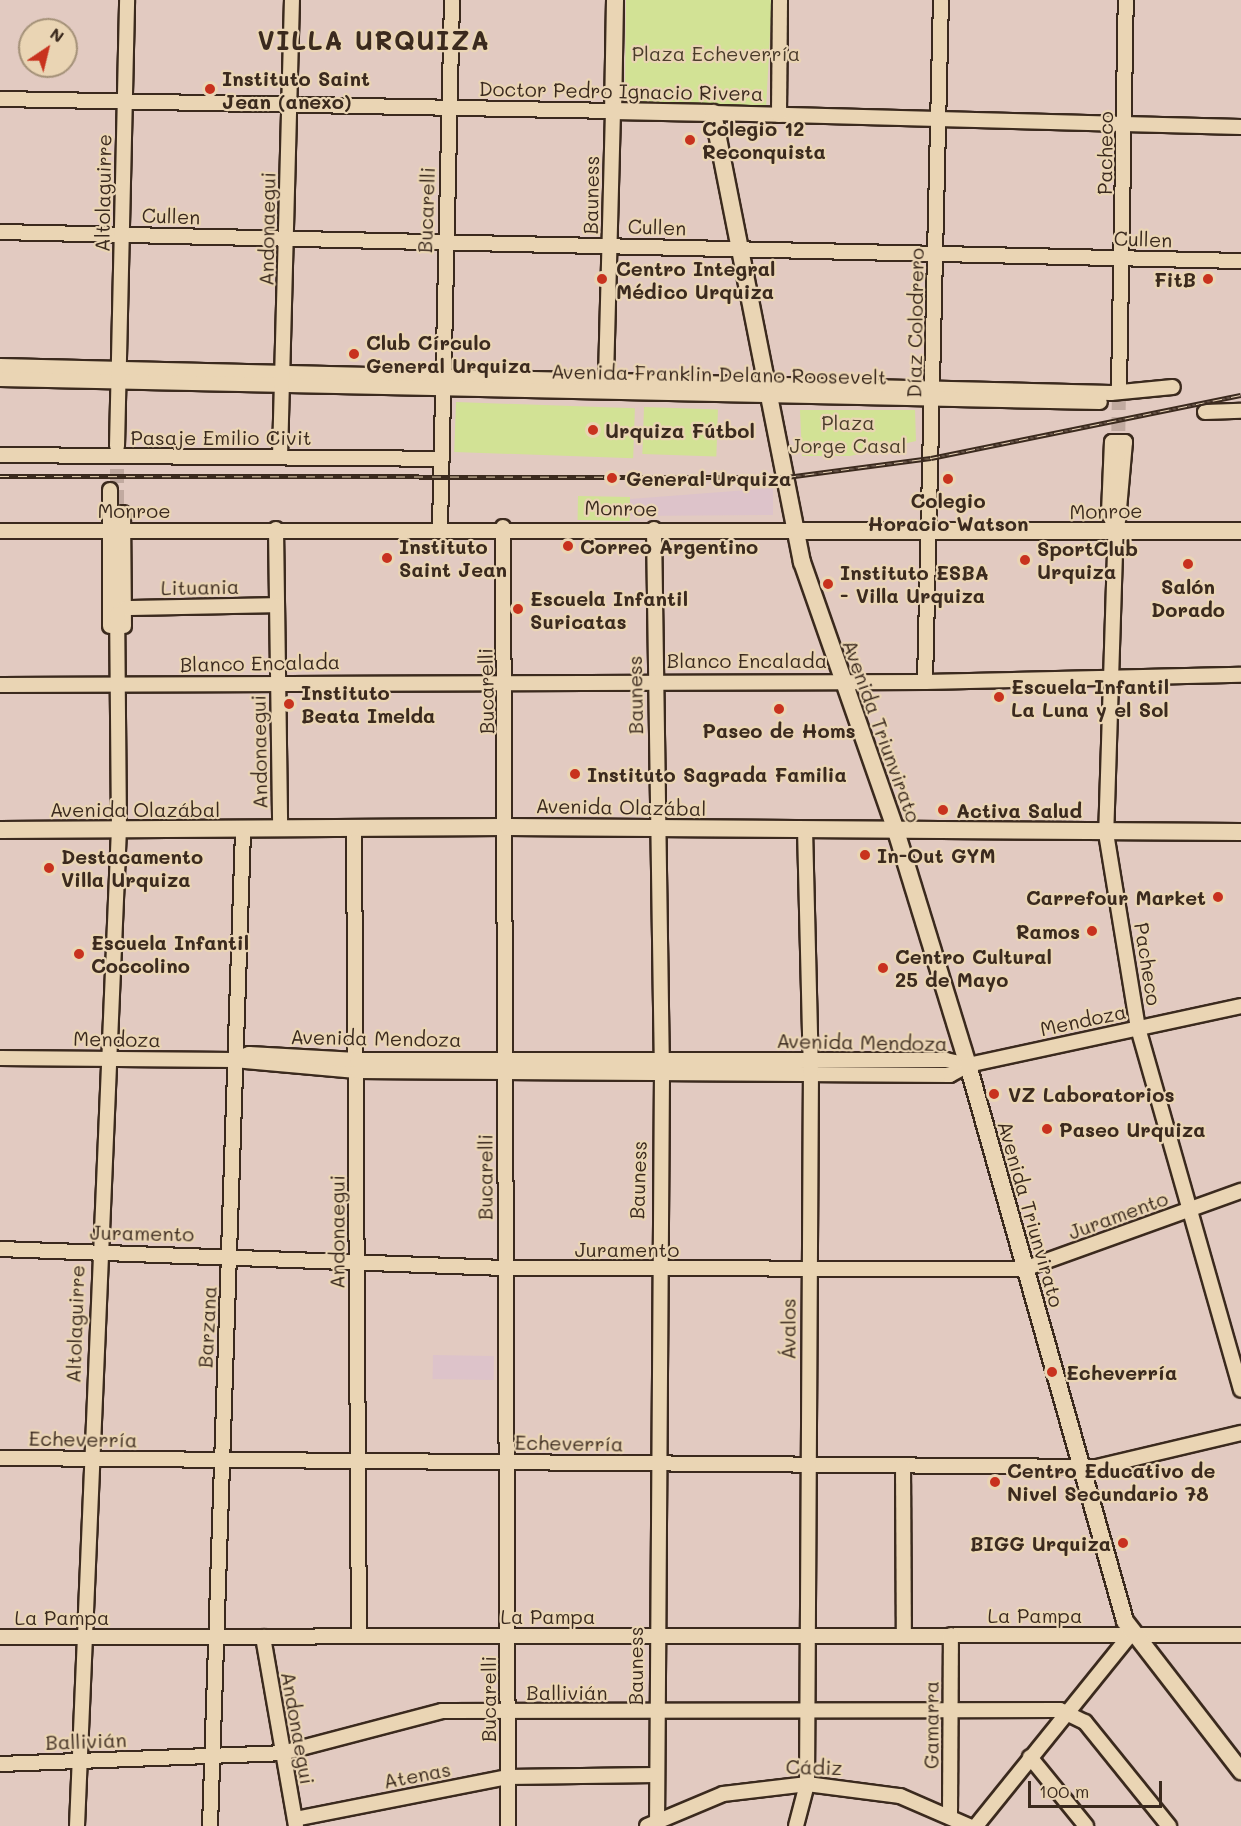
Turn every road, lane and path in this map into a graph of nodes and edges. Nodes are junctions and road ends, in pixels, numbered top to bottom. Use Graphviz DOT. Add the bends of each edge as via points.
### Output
graph roads {
  1 [pos="127,0"];
  2 [pos="292,0"];
  3 [pos="452,0"];
  4 [pos="615,0"];
  5 [pos="780,0"];
  6 [pos="941,0"];
  7 [pos="1126,0"];
  8 [pos="0,99"];
  9 [pos="124,102"];
  10 [pos="287,105"];
  11 [pos="449,108"];
  12 [pos="613,111"];
  13 [pos="713,113"];
  14 [pos="779,115"];
  15 [pos="939,119"];
  16 [pos="1126,124"];
  17 [pos="1241,127"];
  18 [pos="0,232"];
  19 [pos="123,234"];
  20 [pos="287,239"];
  21 [pos="445,243"];
  22 [pos="612,245"];
  23 [pos="740,248"];
  24 [pos="935,252"];
  25 [pos="1122,258"];
  26 [pos="1241,261"];
  27 [pos="0,366"];
  28 [pos="281,378"];
  29 [pos="0,379"];
  30 [pos="119,379"];
  31 [pos="441,382"];
  32 [pos="606,385"];
  33 [pos="1173,387"];
  34 [pos="770,389"];
  35 [pos="1119,391"];
  36 [pos="933,393"];
  37 [pos="1241,411"];
  38 [pos="1205,412"];
  39 [pos="117,453"];
  40 [pos="0,455"];
  41 [pos="280,457"];
  42 [pos="1118,457"];
  43 [pos="441,459"];
  44 [pos="110,490"];
  45 [pos="123,513"];
  46 [pos="503,527"];
  47 [pos="440,528"];
  48 [pos="276,529"];
  49 [pos="654,530"];
  50 [pos="0,531"];
  51 [pos="116,531"];
  52 [pos="796,531"];
  53 [pos="1241,531"];
  54 [pos="1118,532"];
  55 [pos="930,534"];
  56 [pos="276,605"];
  57 [pos="121,611"];
  58 [pos="1241,675"];
  59 [pos="1111,678"];
  60 [pos="655,679"];
  61 [pos="505,680"];
  62 [pos="840,680"];
  63 [pos="277,681"];
  64 [pos="117,682"];
  65 [pos="925,682"];
  66 [pos="0,685"];
  67 [pos="508,827"];
  68 [pos="280,829"];
  69 [pos="354,829"];
  70 [pos="659,829"];
  71 [pos="0,830"];
  72 [pos="119,830"];
  73 [pos="243,830"];
  74 [pos="806,831"];
  75 [pos="896,831"];
  76 [pos="1241,832"];
  77 [pos="1106,833"];
  78 [pos="1241,1006"];
  79 [pos="1138,1028"];
  80 [pos="0,1058"];
  81 [pos="105,1058"];
  82 [pos="234,1060"];
  83 [pos="357,1065"];
  84 [pos="504,1065"];
  85 [pos="968,1065"];
  86 [pos="662,1067"];
  87 [pos="810,1068"];
  88 [pos="1241,1191"];
  89 [pos="1188,1211"];
  90 [pos="0,1249"];
  91 [pos="98,1251"];
  92 [pos="230,1254"];
  93 [pos="357,1262"];
  94 [pos="504,1268"];
  95 [pos="657,1268"];
  96 [pos="1024,1269"];
  97 [pos="808,1273"];
  98 [pos="1241,1390"];
  99 [pos="1241,1433"];
  100 [pos="0,1458"];
  101 [pos="89,1459"];
  102 [pos="219,1460"];
  103 [pos="357,1461"];
  104 [pos="506,1461"];
  105 [pos="656,1463"];
  106 [pos="807,1464"];
  107 [pos="903,1465"];
  108 [pos="1080,1467"];
  109 [pos="507,1635"];
  110 [pos="656,1635"];
  111 [pos="807,1635"];
  112 [pos="904,1635"];
  113 [pos="951,1635"];
  114 [pos="1130,1635"];
  115 [pos="1241,1635"];
  116 [pos="83,1636"];
  117 [pos="262,1636"];
  118 [pos="359,1636"];
  119 [pos="0,1637"];
  120 [pos="212,1637"];
  121 [pos="950,1710"];
  122 [pos="1067,1710"];
  123 [pos="508,1711"];
  124 [pos="656,1712"];
  125 [pos="807,1712"];
  126 [pos="282,1753"];
  127 [pos="1030,1756"];
  128 [pos="210,1757"];
  129 [pos="79,1761"];
  130 [pos="0,1764"];
  131 [pos="1241,1771"];
  132 [pos="656,1775"];
  133 [pos="507,1777"];
  134 [pos="807,1784"];
  135 [pos="950,1815"];
  136 [pos="295,1823"];
  137 [pos="652,1823"];
  138 [pos="77,1826"];
  139 [pos="210,1826"];
  140 [pos="508,1826"];
  141 [pos="796,1826"];
  142 [pos="969,1826"];
  143 [pos="976,1826"];
  144 [pos="1086,1826"];
  145 [pos="1169,1826"];
  1 -- 9 [label="street, Altolaguirre"];
  2 -- 10 [label="street, Andonaegui"];
  3 -- 11 [label="street, Bucarelli"];
  4 -- 12 [label="main road, Bauness"];
  5 -- 14 [label="street"];
  6 -- 15 [label="street, Díaz Colodrero"];
  7 -- 16 [label="street, Pacheco"];
  8 -- 9 [label="street, Doctor Pedro Ignacio Rivera"];
  9 -- 10 [label="street, Doctor Pedro Ignacio Rivera"];
  9 -- 19 [label="street, Altolaguirre"];
  10 -- 11 [label="street, Doctor Pedro Ignacio Rivera"];
  10 -- 20 [label="street, Andonaegui"];
  11 -- 12 [label="street, Doctor Pedro Ignacio Rivera"];
  11 -- 21 [label="street, Bucarelli"];
  12 -- 13 [label="main road, Doctor Pedro Ignacio Rivera"];
  12 -- 22 [label="street, Bauness"];
  13 -- 14 [label="street, Doctor Pedro Ignacio Rivera"];
  13 -- 23 [label="main road, Avenida Triunvirato"];
  14 -- 15 [label="street, Doctor Pedro Ignacio Rivera"];
  15 -- 16 [label="street, Doctor Pedro Ignacio Rivera"];
  15 -- 24 [label="street, Díaz Colodrero"];
  16 -- 17 [label="street, Doctor Pedro Ignacio Rivera"];
  16 -- 25 [label="street, Pacheco"];
  18 -- 19 [label="street, Cullen"];
  19 -- 20 [label="street, Cullen"];
  19 -- 30 [label="street, Altolaguirre"];
  20 -- 21 [label="street, Cullen"];
  20 -- 28 [label="street, Andonaegui"];
  21 -- 22 [label="street, Cullen"];
  21 -- 31 [label="street, Bucarelli"];
  22 -- 23 [label="street, Cullen"];
  22 -- 32 [label="street, Bauness"];
  23 -- 24 [label="street, Cullen"];
  23 -- 34 [label="main road, Avenida Triunvirato"];
  24 -- 25 [label="street, Cullen"];
  24 -- 36 [label="street, Díaz Colodrero"];
  25 -- 26 [label="street, Cullen"];
  25 -- 35 [label="street, Pacheco" via="1120,307 1127,324"];
  27 -- 30 [label="street, Avenida Franklin Delano Roosevelt"];
  28 -- 30 [label="street, Avenida Franklin Delano Roosevelt"];
  28 -- 31 [label="street, Avenida Franklin Delano Roosevelt"];
  28 -- 41 [label="street, Andonaegui"];
  29 -- 30 [label="street, Avenida Franklin Delano Roosevelt"];
  30 -- 39 [label="street, Altolaguirre" via="113,393"];
  31 -- 32 [label="street, Avenida Franklin Delano Roosevelt"];
  31 -- 43 [label="street, Bucarelli"];
  32 -- 34 [label="street, Avenida Franklin Delano Roosevelt"];
  33 -- 35 [label="street, Avenida Franklin Delano Roosevelt"];
  34 -- 36 [label="street, Avenida Franklin Delano Roosevelt"];
  34 -- 52 [label="main road, Avenida Triunvirato"];
  35 -- 36 [label="street, Avenida Franklin Delano Roosevelt"];
  36 -- 55 [label="street, Díaz Colodrero"];
  37 -- 38 [label="street"];
  39 -- 40 [label="street, Pasaje Emilio Civit"];
  39 -- 41 [label="street, Pasaje Emilio Civit"];
  41 -- 43 [label="street, Pasaje Emilio Civit"];
  42 -- 54 [label="street, Pacheco"];
  43 -- 47 [label="street, Bucarelli"];
  44 -- 51 [label="street, Altolaguirre"];
  45 -- 51 [label="street, Altolaguirre"];
  46 -- 47 [label="street, Monroe"];
  46 -- 49 [label="street, Monroe"];
  46 -- 61 [label="street, Bucarelli"];
  47 -- 48 [label="street, Monroe"];
  48 -- 51 [label="street, Monroe"];
  48 -- 56 [label="street, Andonaegui"];
  49 -- 52 [label="street, Monroe"];
  49 -- 60 [label="street, Bauness"];
  50 -- 51 [label="street, Monroe"];
  51 -- 57 [label="street, Altolaguirre"];
  51 -- 64 [label="street, Altolaguirre" via="110,672"];
  52 -- 55 [label="main road, Monroe"];
  52 -- 62 [label="main road, Avenida Triunvirato"];
  53 -- 54 [label="main road, Monroe"];
  54 -- 54 [label="street, Pacheco" via="1123,513 1125,442 1112,442 1109,513"];
  54 -- 55 [label="main road, Monroe"];
  54 -- 59 [label="street, Pacheco"];
  55 -- 65 [label="street, Díaz Colodrero"];
  56 -- 57 [label="street, Lituania"];
  56 -- 63 [label="street, Andonaegui"];
  57 -- 64 [label="street, Altolaguirre" via="123,670"];
  58 -- 59 [label="street, Blanco Encalada"];
  59 -- 65 [label="street, Blanco Encalada"];
  59 -- 77 [label="street, Pacheco"];
  60 -- 61 [label="street, Blanco Encalada"];
  60 -- 62 [label="street, Blanco Encalada"];
  60 -- 70 [label="street, Bauness"];
  61 -- 63 [label="street, Blanco Encalada"];
  61 -- 67 [label="street, Bucarelli"];
  62 -- 65 [label="street, Blanco Encalada"];
  62 -- 75 [label="main road, Avenida Triunvirato"];
  63 -- 64 [label="street, Blanco Encalada"];
  63 -- 68 [label="street, Andonaegui"];
  64 -- 66 [label="street, Blanco Encalada"];
  64 -- 72 [label="street, Altolaguirre"];
  67 -- 69 [label="main road, Avenida Olazábal"];
  67 -- 70 [label="main road, Avenida Olazábal"];
  67 -- 84 [label="street, Bucarelli"];
  68 -- 69 [label="main road, Avenida Olazábal"];
  68 -- 73 [label="main road, Avenida Olazábal"];
  69 -- 83 [label="street, Andonaegui"];
  70 -- 74 [label="main road, Avenida Olazábal"];
  70 -- 86 [label="street, Bauness"];
  71 -- 72 [label="main road, Avenida Olazábal"];
  72 -- 73 [label="main road, Avenida Olazábal"];
  72 -- 81 [label="street, Altolaguirre"];
  73 -- 82 [label="street, Barzana"];
  74 -- 75 [label="main road, Avenida Olazábal"];
  74 -- 87 [label="street, Ávalos"];
  75 -- 77 [label="main road, Avenida Olazábal"];
  75 -- 85 [label="main road, Avenida Triunvirato"];
  76 -- 77 [label="main road, Avenida Olazábal"];
  77 -- 79 [label="street, Pacheco"];
  78 -- 79 [label="street, Mendoza"];
  79 -- 85 [label="street, Mendoza"];
  79 -- 89 [label="street, Pacheco"];
  80 -- 81 [label="street, Mendoza"];
  81 -- 82 [label="street, Mendoza"];
  81 -- 91 [label="street, Altolaguirre"];
  82 -- 83 [label="street, Avenida Mendoza" via="249,1054"];
  82 -- 92 [label="street, Barzana"];
  83 -- 84 [label="street, Avenida Mendoza"];
  83 -- 93 [label="street, Andonaegui"];
  84 -- 86 [label="street, Avenida Mendoza"];
  84 -- 94 [label="street, Bucarelli"];
  85 -- 87 [label="street, Avenida Mendoza" via="946,1060"];
  85 -- 96 [label="main road, Avenida Triunvirato"];
  86 -- 87 [label="street, Avenida Mendoza"];
  86 -- 95 [label="street, Bauness"];
  87 -- 97 [label="street, Ávalos"];
  88 -- 89 [label="street, Juramento"];
  89 -- 96 [label="street, Juramento"];
  89 -- 98 [label="street, Pacheco"];
  90 -- 91 [label="street, Juramento"];
  91 -- 92 [label="street, Juramento"];
  91 -- 101 [label="street, Altolaguirre"];
  92 -- 93 [label="street, Juramento"];
  92 -- 102 [label="street, Barzana"];
  93 -- 94 [label="street, Juramento"];
  93 -- 103 [label="street, Andonaegui"];
  94 -- 95 [label="street, Juramento"];
  94 -- 104 [label="street, Bucarelli"];
  95 -- 97 [label="street, Juramento"];
  95 -- 105 [label="street, Bauness"];
  96 -- 97 [label="street, Juramento"];
  96 -- 108 [label="main road, Avenida Triunvirato"];
  97 -- 106 [label="street, Ávalos"];
  99 -- 108 [label="street, Echeverría"];
  100 -- 101 [label="street, Echeverría"];
  101 -- 102 [label="street, Echeverría"];
  101 -- 116 [label="street, Altolaguirre"];
  102 -- 103 [label="street, Echeverría"];
  102 -- 120 [label="street, Barzana"];
  103 -- 104 [label="street, Echeverría"];
  103 -- 118 [label="street, Andonaegui"];
  104 -- 105 [label="street, Echeverría"];
  104 -- 109 [label="street, Bucarelli"];
  105 -- 106 [label="street, Echeverría"];
  105 -- 110 [label="street, Bauness"];
  106 -- 107 [label="street, Echeverría"];
  106 -- 111 [label="street, Ávalos"];
  107 -- 108 [label="street, Echeverría"];
  107 -- 112 [label="street"];
  108 -- 114 [label="main road, Avenida Triunvirato"];
  109 -- 110 [label="street, La Pampa"];
  109 -- 118 [label="street, La Pampa"];
  109 -- 123 [label="street, Bucarelli"];
  110 -- 111 [label="street, La Pampa"];
  110 -- 124 [label="street, Bauness"];
  111 -- 112 [label="street, La Pampa"];
  111 -- 125 [label="street, Ávalos"];
  112 -- 113 [label="street, La Pampa"];
  113 -- 114 [label="street, La Pampa"];
  113 -- 121 [label="street, Gamarra"];
  114 -- 115 [label="street, La Pampa"];
  114 -- 122 [label="street"];
  114 -- 131 [label="main road, Avenida Triunvirato"];
  116 -- 119 [label="street, La Pampa"];
  116 -- 120 [label="street, La Pampa"];
  116 -- 129 [label="street, Altolaguirre"];
  117 -- 118 [label="street, La Pampa"];
  117 -- 120 [label="street, La Pampa"];
  117 -- 126 [label="street, Andonaegui"];
  120 -- 128 [label="street, Barzana"];
  121 -- 122 [label="street, Ballivián"];
  121 -- 125 [label="street, Ballivián"];
  121 -- 135 [label="street, Gamarra"];
  122 -- 127 [label="street"];
  122 -- 145 [label="street" via="1085,1722"];
  123 -- 124 [label="street, Ballivián"];
  123 -- 126 [label="street, Ballivián" via="427,1712"];
  123 -- 133 [label="street, Bucarelli"];
  124 -- 125 [label="street, Ballivián"];
  124 -- 132 [label="street, Bauness"];
  125 -- 134 [label="street, Ávalos"];
  126 -- 128 [label="street, Ballivián"];
  126 -- 136 [label="street, Andonaegui"];
  127 -- 143 [label="street"];
  127 -- 144 [label="street"];
  128 -- 129 [label="street, Ballivián"];
  128 -- 139 [label="street, Barzana"];
  129 -- 130 [label="street, Ballivián"];
  129 -- 138 [label="street, Altolaguirre"];
  132 -- 133 [label="street, Atenas"];
  132 -- 137 [label="street, Bauness"];
  133 -- 136 [label="street, Atenas"];
  133 -- 140 [label="street, Bucarelli"];
  134 -- 135 [label="street, Cádiz" via="900,1796"];
  134 -- 137 [label="street, Cádiz" via="723,1794"];
  134 -- 141 [label="street, Ávalos"];
  135 -- 142 [label="street, Cádiz"];
}
